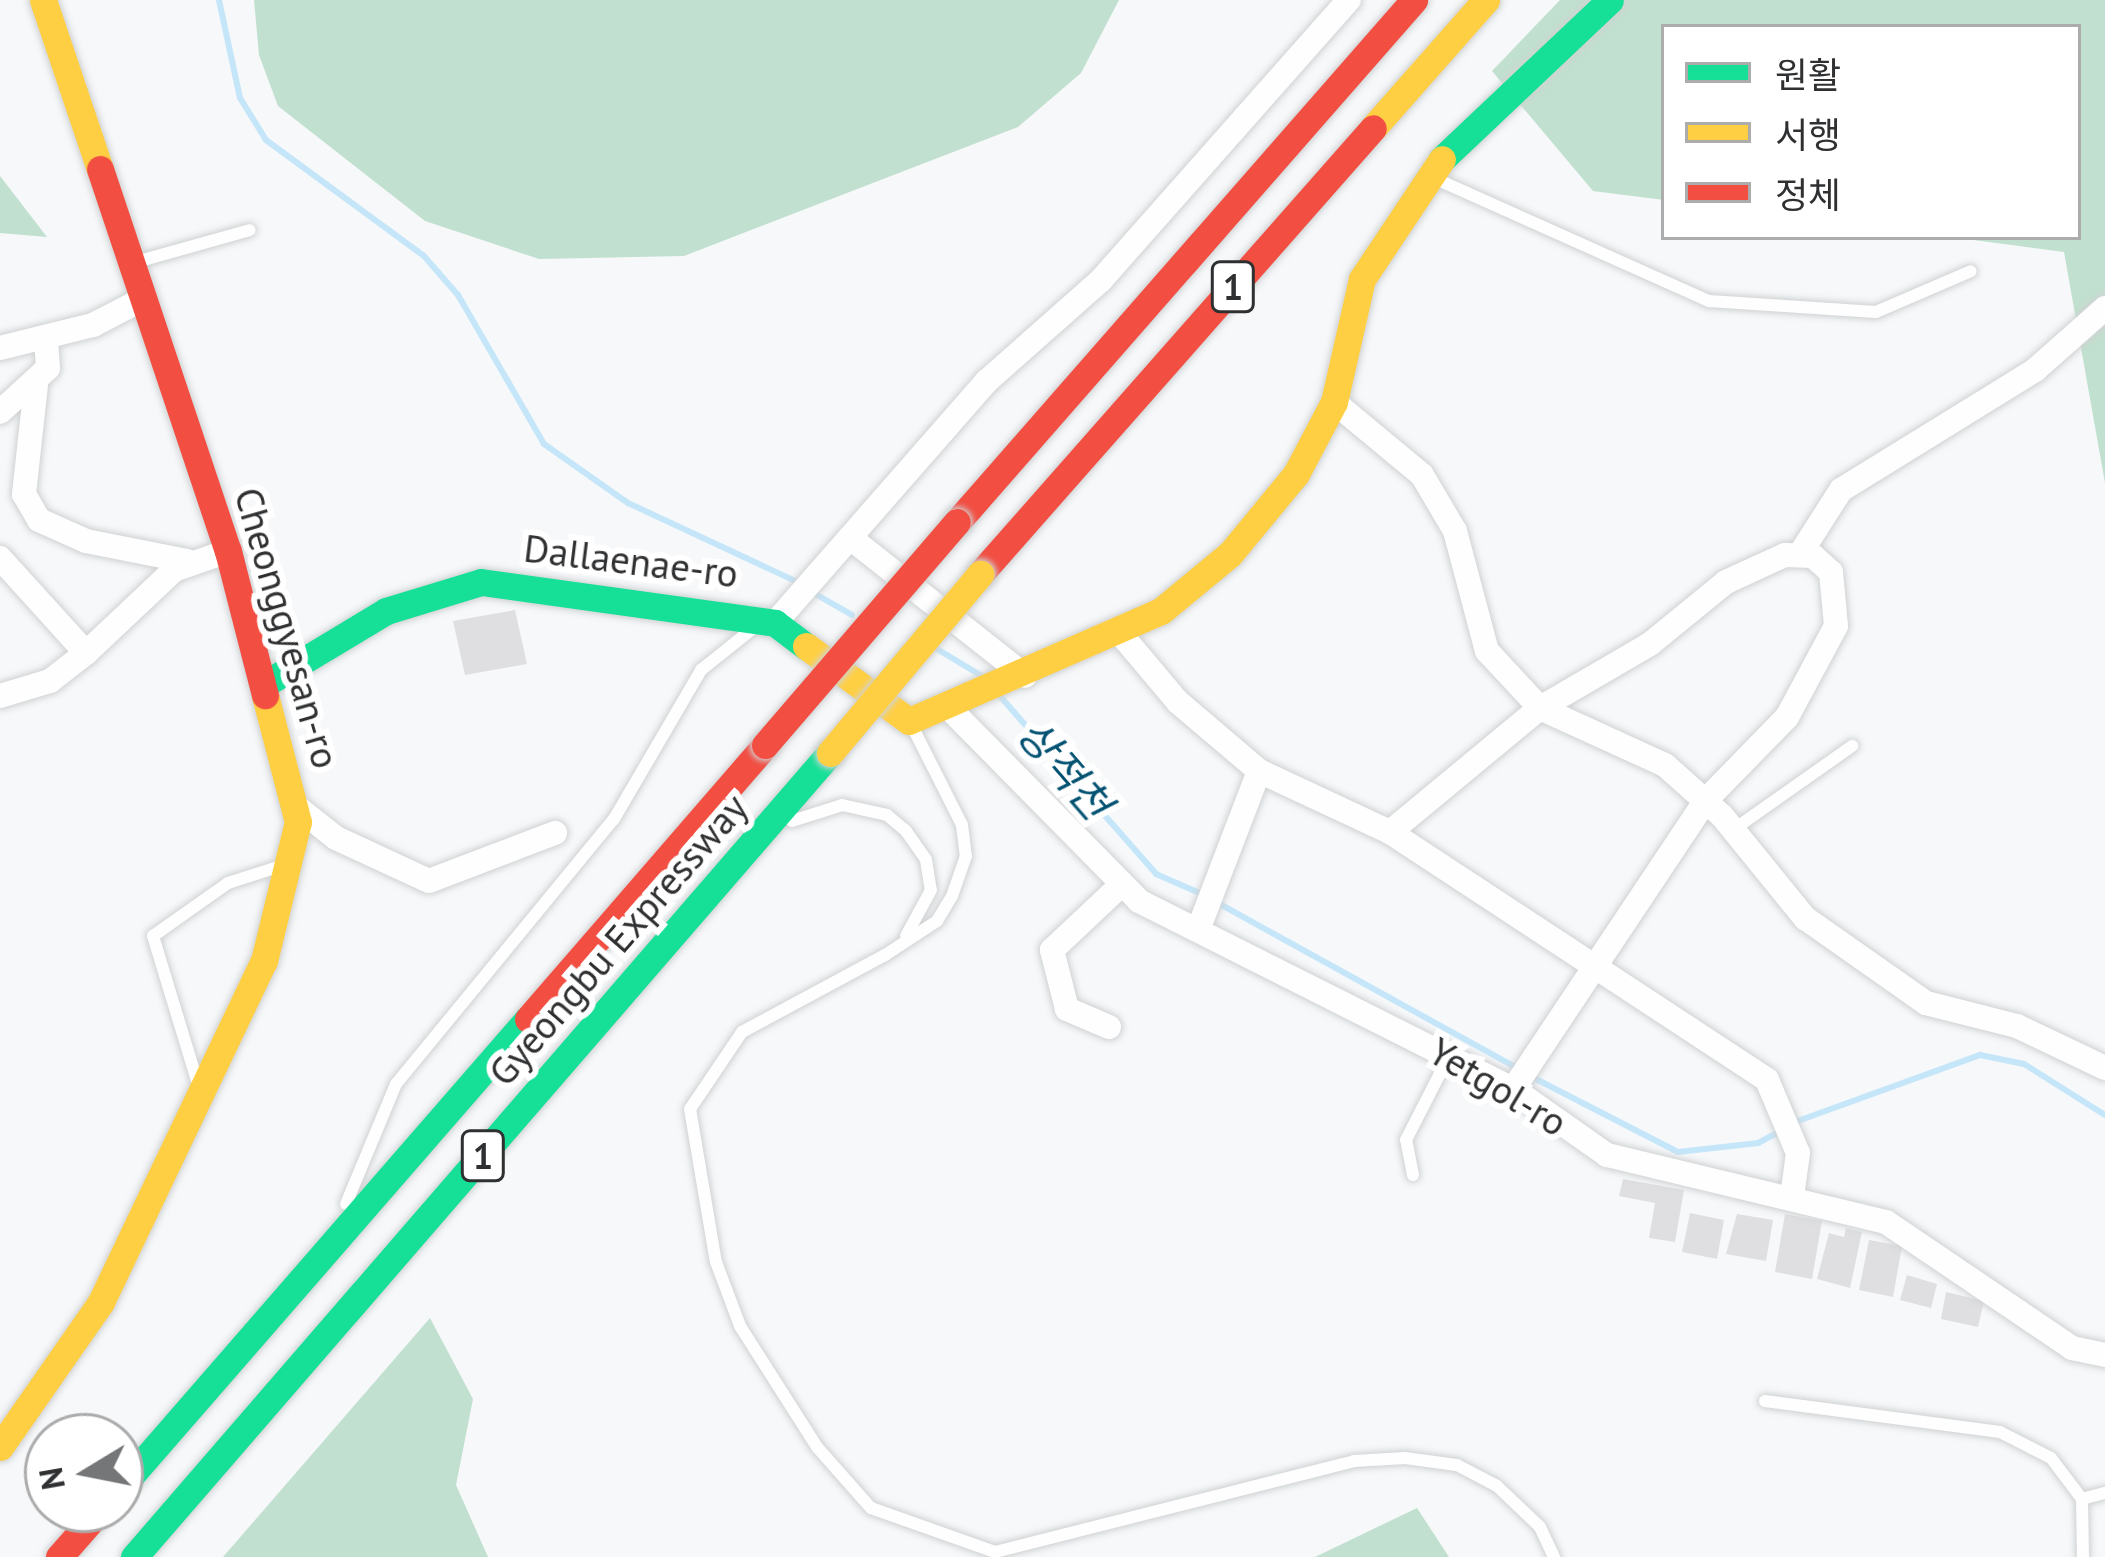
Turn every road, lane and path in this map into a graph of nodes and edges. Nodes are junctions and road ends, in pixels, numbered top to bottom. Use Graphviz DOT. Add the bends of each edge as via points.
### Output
graph roads {
  1 [pos="43,0"];
  2 [pos="1349,0"];
  3 [pos="1414,0"];
  4 [pos="1486,0"];
  5 [pos="1610,0"];
  6 [pos="1426,174"];
  7 [pos="250,230"];
  8 [pos="129,266"];
  9 [pos="1971,271"];
  10 [pos="141,300"];
  11 [pos="2105,308"];
  12 [pos="46,338"];
  13 [pos="0,348"];
  14 [pos="36,386"];
  15 [pos="1334,402"];
  16 [pos="0,412"];
  17 [pos="846,549"];
  18 [pos="228,551"];
  19 [pos="1800,554"];
  20 [pos="0,558"];
  21 [pos="187,561"];
  22 [pos="776,622"];
  23 [pos="1119,632"];
  24 [pos="86,653"];
  25 [pos="1017,680"];
  26 [pos="268,682"];
  27 [pos="0,696"];
  28 [pos="960,704"];
  29 [pos="1540,708"];
  30 [pos="909,721"];
  31 [pos="1852,746"];
  32 [pos="1259,771"];
  33 [pos="1706,800"];
  34 [pos="298,808"];
  35 [pos="1732,831"];
  36 [pos="1390,832"];
  37 [pos="555,833"];
  38 [pos="742,855"];
  39 [pos="294,865"];
  40 [pos="1122,884"];
  41 [pos="1202,921"];
  42 [pos="885,955"];
  43 [pos="1589,964"];
  44 [pos="1108,1027"];
  45 [pos="1449,1055"];
  46 [pos="2105,1068"];
  47 [pos="1513,1089"];
  48 [pos="202,1094"];
  49 [pos="1413,1175"];
  50 [pos="1792,1197"];
  51 [pos="320,1262"];
  52 [pos="2105,1355"];
  53 [pos="1766,1401"];
  54 [pos="0,1447"];
  55 [pos="144,1461"];
  56 [pos="2105,1493"];
  57 [pos="2082,1499"];
  58 [pos="80,1533"];
  59 [pos="58,1557"];
  60 [pos="134,1557"];
  61 [pos="1554,1557"];
  62 [pos="2083,1557"];
  1 -- 8 [label="main road, Cheonggyesan-ro"];
  2 -- 17 [label="street" via="1101,280 987,381"];
  3 -- 51 [label="main road, Gyeongbu Expressway / 1, bridge"];
  4 -- 38 [label="main road, Gyeongbu Expressway / 1, bridge"];
  5 -- 6 [label="main road"];
  6 -- 9 [label="lane" via="1709,301 1876,312"];
  6 -- 15 [label="main road" via="1362,279"];
  7 -- 8 [label="lane" via="164,247"];
  8 -- 10 [label="main road, Cheonggyesan-ro"];
  10 -- 12 [label="street"];
  10 -- 18 [label="main road, Cheonggyesan-ro"];
  11 -- 19 [label="street" via="2035,370 1841,490"];
  12 -- 13 [label="street"];
  12 -- 14 [label="street" via="48,368"];
  14 -- 16 [label="street"];
  14 -- 21 [label="street" via="24,494 39,520 86,541"];
  15 -- 23 [label="main road" via="1296,474 1230,554 1161,611"];
  15 -- 29 [label="street" via="1422,476 1455,531 1486,650"];
  17 -- 22 [label="street"];
  17 -- 25 [label="street"];
  18 -- 21 [label="street"];
  18 -- 26 [label="main road, Cheonggyesan-ro"];
  19 -- 29 [label="street" via="1726,581 1650,644"];
  19 -- 33 [label="street" via="1831,572 1836,626 1769,742"];
  20 -- 24 [label="street"];
  21 -- 24 [label="street"];
  22 -- 26 [label="main road, Dallaenae-ro" via="481,582 386,611"];
  22 -- 30 [label="main road, Dallaenae-ro"];
  22 -- 51 [label="lane" via="746,631 701,670 614,819 396,1084"];
  23 -- 25 [label="main road"];
  23 -- 32 [label="street" via="1178,702"];
  24 -- 27 [label="street" via="50,681"];
  25 -- 28 [label="main road"];
  26 -- 34 [label="main road, Cheonggyesan-ro"];
  28 -- 30 [label="main road"];
  28 -- 40 [label="street, Yetgol-ro"];
  29 -- 33 [label="street" via="1665,765"];
  29 -- 36 [label="street"];
  30 -- 42 [label="lane" via="962,826 966,856 937,921"];
  31 -- 35 [label="lane"];
  32 -- 36 [label="street"];
  32 -- 41 [label="street"];
  33 -- 35 [label="street"];
  33 -- 43 [label="street"];
  34 -- 37 [label="street" via="336,838 429,881"];
  34 -- 39 [label="main road, Cheonggyesan-ro"];
  35 -- 46 [label="street" via="1805,918 1926,1003 2017,1026"];
  36 -- 43 [label="street"];
  38 -- 42 [label="lane" via="821,809 887,815 917,844 931,890 923,915"];
  38 -- 60 [label="main road, Gyeongbu Expressway / 1"];
  39 -- 48 [label="main road, Cheonggyesan-ro" via="264,961"];
  39 -- 48 [label="lane" via="228,883 153,936"];
  40 -- 41 [label="street, Yetgol-ro"];
  40 -- 44 [label="street" via="1052,950 1067,1009"];
  41 -- 45 [label="street, Yetgol-ro"];
  42 -- 61 [label="lane" via="742,1032 690,1109 716,1262 740,1326 817,1447 871,1508 995,1552 1354,1461 1405,1457 1457,1465 1497,1486 1540,1527"];
  43 -- 47 [label="street"];
  43 -- 50 [label="street" via="1742,1061 1782,1104 1794,1140"];
  45 -- 47 [label="street, Yetgol-ro"];
  45 -- 49 [label="lane" via="1406,1140"];
  47 -- 50 [label="street, Yetgol-ro" via="1607,1155"];
  48 -- 54 [label="main road, Cheonggyesan-ro" via="101,1302"];
  50 -- 52 [label="street, Yetgol-ro" via="1886,1222 2072,1348"];
  51 -- 55 [label="main road, Gyeongbu Expressway / 1"];
  53 -- 57 [label="lane" via="2000,1432 2051,1457"];
  56 -- 57 [label="lane"];
  57 -- 62 [label="lane"];
  58 -- 59 [label="main road"];
}
